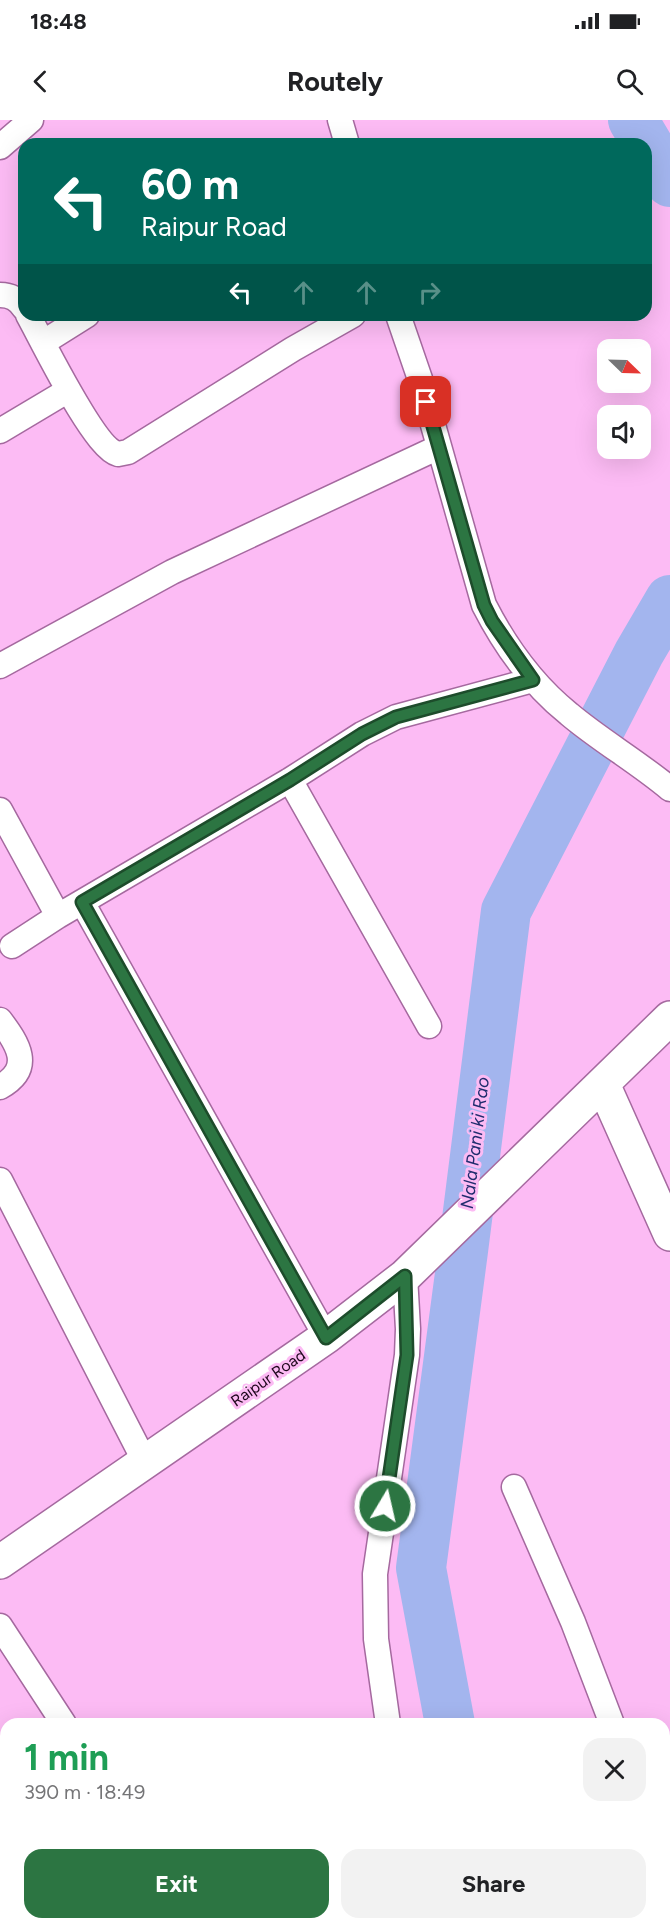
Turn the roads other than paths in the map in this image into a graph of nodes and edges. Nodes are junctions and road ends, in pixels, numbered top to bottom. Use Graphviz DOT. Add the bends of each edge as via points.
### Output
graph roads {
  1 [pos="31,120"];
  2 [pos="340,120"];
  3 [pos="345,138"];
  4 [pos="0,147"];
  5 [pos="0,295"];
  6 [pos="18,300"];
  7 [pos="32,321"];
  8 [pos="77,321"];
  9 [pos="341,321"];
  10 [pos="400,321"];
  11 [pos="44,342"];
  12 [pos="67,391"];
  13 [pos="0,431"];
  14 [pos="439,447"];
  15 [pos="0,666"];
  16 [pos="533,680"];
  17 [pos="290,780"];
  18 [pos="670,789"];
  19 [pos="0,810"];
  20 [pos="82,902"];
  21 [pos="58,916"];
  22 [pos="12,946"];
  23 [pos="670,1018"];
  24 [pos="0,1020"];
  25 [pos="429,1026"];
  26 [pos="603,1084"];
  27 [pos="0,1087"];
  28 [pos="0,1180"];
  29 [pos="670,1234"];
  30 [pos="412,1268"];
  31 [pos="326,1338"];
  32 [pos="145,1462"];
  33 [pos="514,1487"];
  34 [pos="0,1562"];
  35 [pos="0,1626"];
  36 [pos="60,1718"];
  37 [pos="387,1718"];
  38 [pos="610,1718"];
  1 -- 4 [label="street"];
  2 -- 3 [label="street"];
  5 -- 6 [label="street"];
  7 -- 11 [label="street"];
  8 -- 11 [label="street"];
  9 -- 12 [label="street" via="122,454 105,445"];
  10 -- 14 [label="street"];
  11 -- 12 [label="street"];
  12 -- 13 [label="street"];
  14 -- 15 [label="street" via="172,572"];
  14 -- 16 [label="street" via="484,605"];
  16 -- 17 [label="street" via="396,717"];
  16 -- 18 [label="street" via="570,715"];
  17 -- 20 [label="street"];
  17 -- 25 [label="street"];
  19 -- 21 [label="street"];
  20 -- 21 [label="street"];
  20 -- 31 [label="street"];
  21 -- 22 [label="street"];
  23 -- 26 [label="main road, Raipur Road"];
  24 -- 27 [label="street" via="19,1049 20,1062 11,1081"];
  26 -- 29 [label="main road"];
  26 -- 30 [label="main road, Raipur Road"];
  28 -- 32 [label="street"];
  30 -- 31 [label="main road, Raipur Road"];
  30 -- 37 [label="street" via="407,1355 375,1574 376,1639"];
  31 -- 32 [label="main road, Raipur Road"];
  32 -- 34 [label="main road, Raipur Road"];
  33 -- 38 [label="street"];
  35 -- 36 [label="street"];
}
